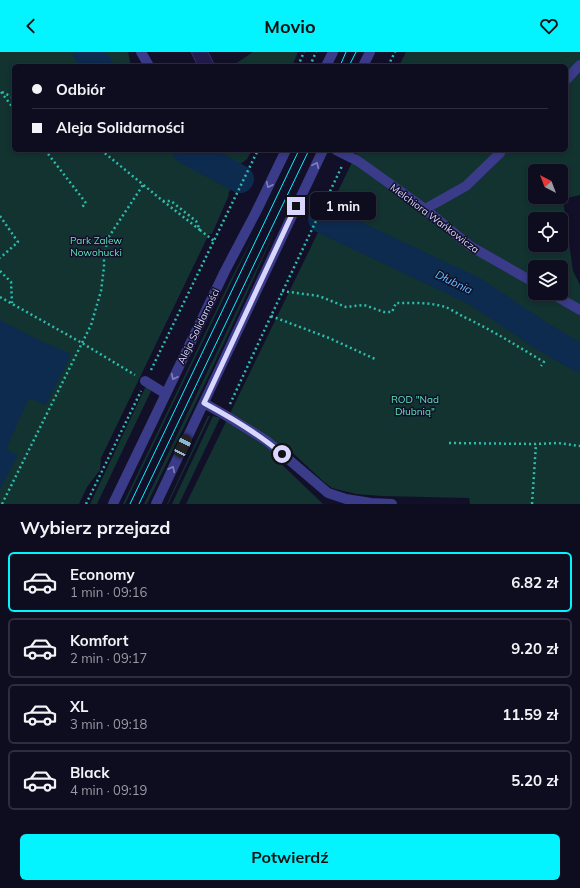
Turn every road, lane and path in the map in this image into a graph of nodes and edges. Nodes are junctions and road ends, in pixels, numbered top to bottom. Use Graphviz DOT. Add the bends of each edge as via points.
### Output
graph roads {
  1 [pos="141,52"];
  2 [pos="304,52"];
  3 [pos="316,52"];
  4 [pos="333,52"];
  5 [pos="370,52"];
  6 [pos="395,52"];
  7 [pos="148,64"];
  8 [pos="299,64"];
  9 [pos="311,64"];
  10 [pos="327,64"];
  11 [pos="364,64"];
  12 [pos="389,64"];
  13 [pos="580,66"];
  14 [pos="568,78"];
  15 [pos="1,92"];
  16 [pos="12,97"];
  17 [pos="12,106"];
  18 [pos="47,152"];
  19 [pos="103,152"];
  20 [pos="257,152"];
  21 [pos="285,152"];
  22 [pos="322,152"];
  23 [pos="340,152"];
  24 [pos="500,152"];
  25 [pos="344,162"];
  26 [pos="143,185"];
  27 [pos="82,206"];
  28 [pos="425,209"];
  29 [pos="0,216"];
  30 [pos="214,241"];
  31 [pos="0,258"];
  32 [pos="0,271"];
  33 [pos="528,279"];
  34 [pos="282,291"];
  35 [pos="0,297"];
  36 [pos="563,300"];
  37 [pos="12,303"];
  38 [pos="580,310"];
  39 [pos="271,316"];
  40 [pos="82,343"];
  41 [pos="375,359"];
  42 [pos="541,366"];
  43 [pos="145,381"];
  44 [pos="166,394"];
  45 [pos="204,403"];
  46 [pos="228,410"];
  47 [pos="449,443"];
  48 [pos="536,444"];
  49 [pos="580,446"];
  50 [pos="2,504"];
  51 [pos="86,504"];
  52 [pos="113,504"];
  53 [pos="156,504"];
  54 [pos="392,504"];
  55 [pos="532,504"];
  1 -- 7 [label="street"];
  2 -- 8 [label="path"];
  3 -- 9 [label="path"];
  4 -- 10 [label="street"];
  5 -- 11 [label="street"];
  6 -- 12 [label="path"];
  13 -- 14 [label="street"];
  15 -- 16 [label="path"];
  15 -- 17 [label="path"];
  18 -- 27 [label="path" via="86,203"];
  19 -- 26 [label="path"];
  20 -- 30 [label="path"];
  21 -- 44 [label="street, Aleja Solidarności, one-way"];
  45 -- 22 [label="street, one-way"];
  23 -- 28 [label="street, Melchiora Wańkowicza" via="358,161"];
  24 -- 28 [label="street" via="466,186"];
  25 -- 34 [label="path"];
  26 -- 30 [label="path" via="163,201 171,201 196,221 200,230"];
  26 -- 40 [label="path" via="108,238 98,303"];
  28 -- 33 [label="street, Melchiora Wańkowicza" via="470,246"];
  29 -- 31 [label="path" via="18,242"];
  30 -- 43 [label="path"];
  32 -- 37 [label="path" via="11,282"];
  34 -- 39 [label="path"];
  34 -- 42 [label="path" via="319,296 346,307 364,305 384,312 392,312 396,303 446,308 514,343 544,362"];
  35 -- 37 [label="path"];
  36 -- 38 [label="street"];
  37 -- 40 [label="path"];
  39 -- 41 [label="path"];
  39 -- 46 [label="path"];
  40 -- 43 [label="path"];
  40 -- 50 [label="path"];
  43 -- 44 [label="street"];
  43 -- 51 [label="path"];
  44 -- 52 [label="street, Aleja Solidarności"];
  53 -- 45 [label="street, one-way"];
  45 -- 54 [label="street" via="267,441 328,492 346,499"];
  47 -- 48 [label="path"];
  48 -- 49 [label="path" via="558,442"];
  48 -- 55 [label="path"];
}
